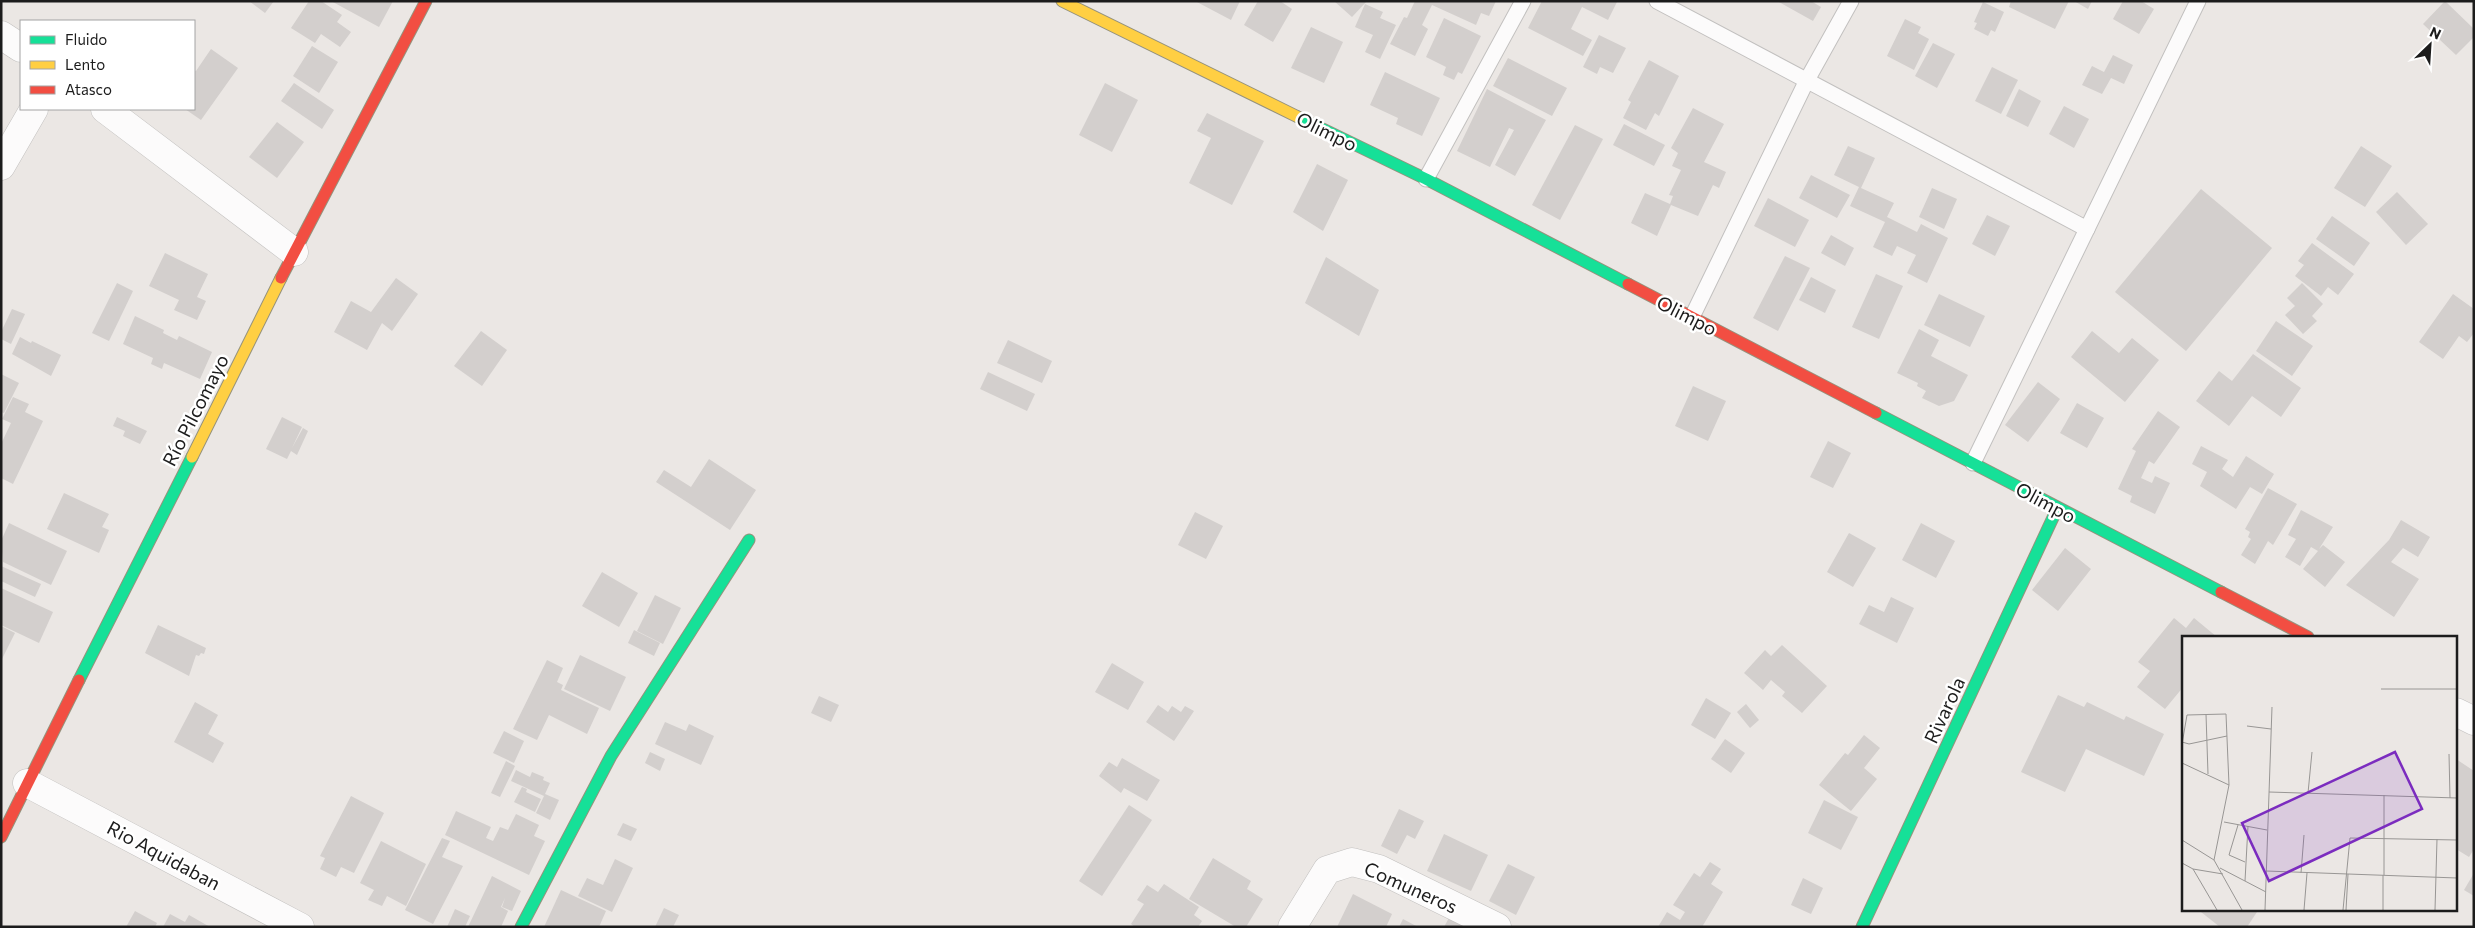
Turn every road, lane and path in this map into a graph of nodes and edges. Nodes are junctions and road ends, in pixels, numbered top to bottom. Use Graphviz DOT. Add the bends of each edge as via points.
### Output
graph roads {
  1 [pos="426,1"];
  2 [pos="1523,1"];
  3 [pos="1657,1"];
  4 [pos="1851,1"];
  5 [pos="2198,1"];
  6 [pos="1064,2"];
  7 [pos="1,35"];
  8 [pos="20,47"];
  9 [pos="1807,80"];
  10 [pos="33,110"];
  11 [pos="106,110"];
  12 [pos="1,166"];
  13 [pos="1426,180"];
  14 [pos="2087,229"];
  15 [pos="294,252"];
  16 [pos="1692,318"];
  17 [pos="1972,463"];
  18 [pos="2057,509"];
  19 [pos="749,540"];
  20 [pos="2306,636"];
  21 [pos="2458,713"];
  22 [pos="2474,721"];
  23 [pos="28,783"];
  24 [pos="1,837"];
  25 [pos="300,927"];
  26 [pos="521,927"];
  27 [pos="1292,927"];
  28 [pos="1497,927"];
  29 [pos="1862,927"];
  1 -- 15 [label="street, Río Pilcomayo"];
  2 -- 13 [label="lane"];
  3 -- 9 [label="lane"];
  4 -- 9 [label="lane"];
  5 -- 14 [label="lane"];
  6 -- 13 [label="street, Olimpo"];
  7 -- 8 [label="street"];
  9 -- 14 [label="lane"];
  9 -- 16 [label="lane"];
  10 -- 12 [label="street"];
  11 -- 15 [label="street"];
  13 -- 16 [label="street, Olimpo"];
  14 -- 17 [label="lane"];
  15 -- 23 [label="street, Río Pilcomayo"];
  16 -- 17 [label="street, Olimpo"];
  17 -- 18 [label="street, Olimpo"];
  18 -- 20 [label="street, Olimpo"];
  18 -- 29 [label="street, Rivarola"];
  19 -- 26 [label="street" via="611,756"];
  21 -- 22 [label="street"];
  23 -- 24 [label="street, Río Pilcomayo"];
  23 -- 25 [label="street, Rio Aquidaban"];
  27 -- 28 [label="street, Comuneros" via="1327,870 1352,862 1379,869"];
}
